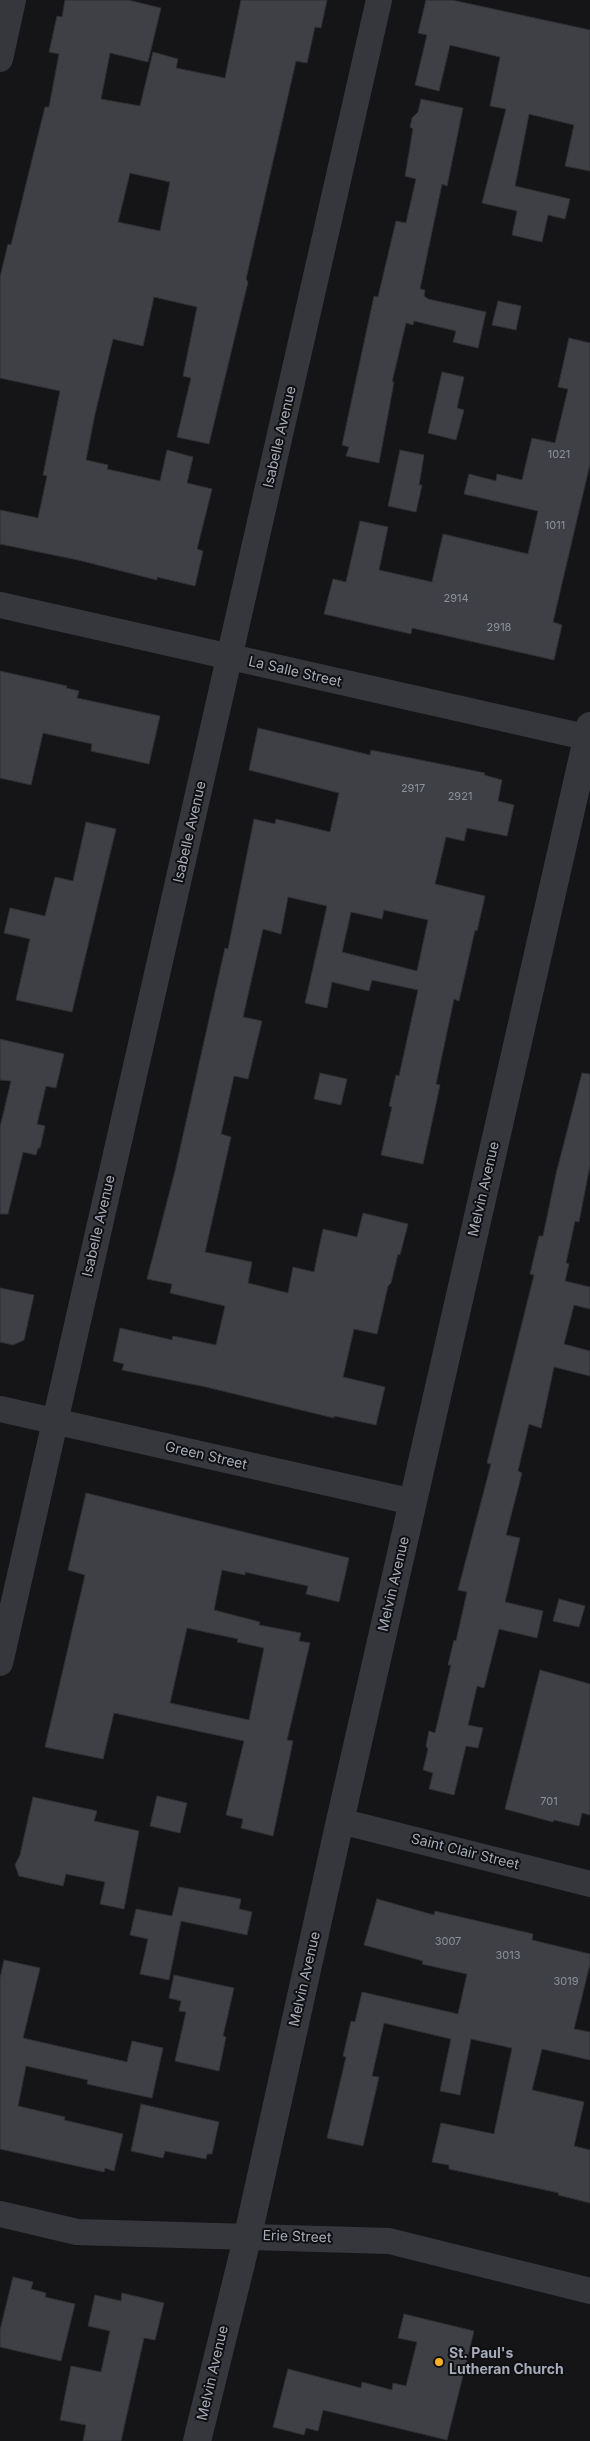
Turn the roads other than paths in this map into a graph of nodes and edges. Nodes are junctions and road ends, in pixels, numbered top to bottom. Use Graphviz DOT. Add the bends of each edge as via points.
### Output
graph roads {
  1 [pos="13,0"];
  2 [pos="379,0"];
  3 [pos="0,59"];
  4 [pos="0,606"];
  5 [pos="230,657"];
  6 [pos="589,733"];
  7 [pos="0,1409"];
  8 [pos="55,1422"];
  9 [pos="413,1502"];
  10 [pos="0,1663"];
  11 [pos="340,1821"];
  12 [pos="590,1884"];
  13 [pos="0,2214"];
  14 [pos="248,2235"];
  15 [pos="590,2291"];
  16 [pos="197,2441"];
  1 -- 3 [label="street"];
  2 -- 5 [label="street, Isabelle Avenue"];
  4 -- 5 [label="street, La Salle Street"];
  5 -- 6 [label="street, La Salle Street"];
  5 -- 8 [label="street, Isabelle Avenue"];
  6 -- 9 [label="street, Melvin Avenue"];
  7 -- 8 [label="street, Green Street"];
  8 -- 9 [label="street, Green Street"];
  8 -- 10 [label="street, Isabelle Avenue"];
  9 -- 11 [label="street, Melvin Avenue"];
  11 -- 12 [label="street, Saint Clair Street"];
  11 -- 14 [label="street, Melvin Avenue"];
  13 -- 14 [label="street, Erie Street" via="77,2232"];
  14 -- 15 [label="street, Erie Street" via="389,2242"];
  14 -- 16 [label="street, Melvin Avenue"];
}
